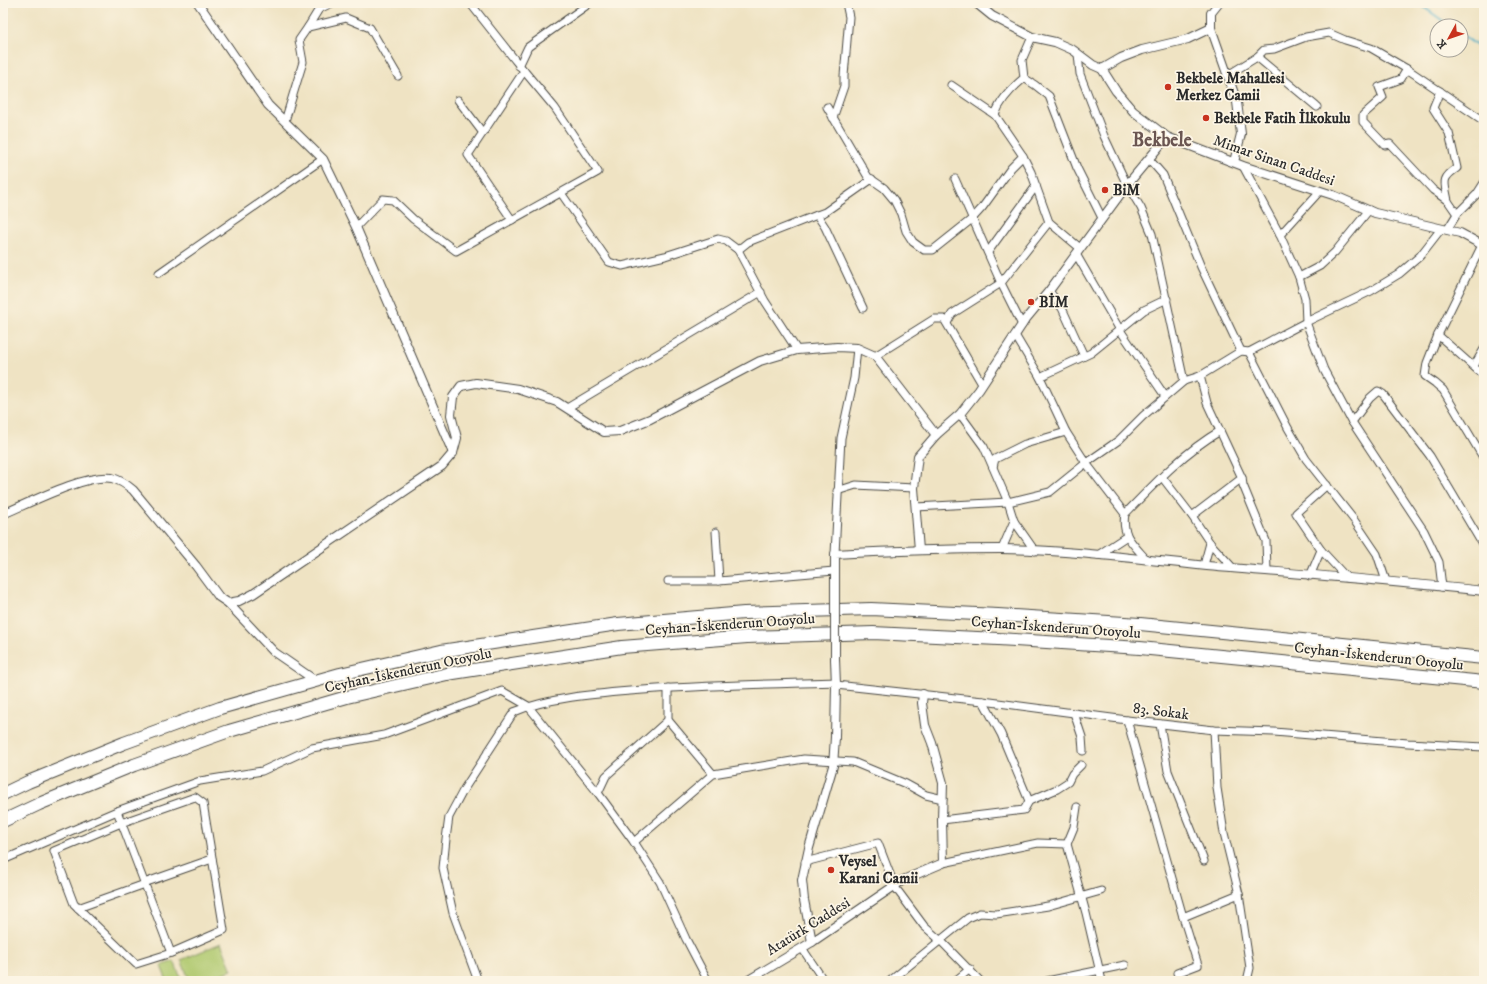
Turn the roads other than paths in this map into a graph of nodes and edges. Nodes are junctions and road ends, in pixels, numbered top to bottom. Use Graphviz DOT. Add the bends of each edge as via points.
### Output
graph roads {
  1 [pos="198,3"];
  2 [pos="332,3"];
  3 [pos="470,3"];
  4 [pos="590,3"];
  5 [pos="846,3"];
  6 [pos="976,3"];
  7 [pos="1219,3"];
  8 [pos="308,27"];
  9 [pos="1211,28"];
  10 [pos="1032,37"];
  11 [pos="1078,54"];
  12 [pos="1258,58"];
  13 [pos="522,68"];
  14 [pos="1102,69"];
  15 [pos="1407,69"];
  16 [pos="1228,75"];
  17 [pos="398,76"];
  18 [pos="1024,78"];
  19 [pos="951,85"];
  20 [pos="1440,91"];
  21 [pos="458,100"];
  22 [pos="827,107"];
  23 [pos="1317,107"];
  24 [pos="995,115"];
  25 [pos="833,118"];
  26 [pos="1484,120"];
  27 [pos="285,121"];
  28 [pos="483,133"];
  29 [pos="1167,137"];
  30 [pos="1024,156"];
  31 [pos="323,159"];
  32 [pos="1149,159"];
  33 [pos="1234,162"];
  34 [pos="1243,166"];
  35 [pos="872,179"];
  36 [pos="955,179"];
  37 [pos="1484,182"];
  38 [pos="1127,185"];
  39 [pos="1036,186"];
  40 [pos="1320,191"];
  41 [pos="561,193"];
  42 [pos="1448,202"];
  43 [pos="1369,210"];
  44 [pos="1457,214"];
  45 [pos="817,215"];
  46 [pos="1102,218"];
  47 [pos="972,219"];
  48 [pos="512,220"];
  49 [pos="1049,222"];
  50 [pos="356,227"];
  51 [pos="1444,229"];
  52 [pos="1280,235"];
  53 [pos="1483,245"];
  54 [pos="738,250"];
  55 [pos="1078,251"];
  56 [pos="988,252"];
  57 [pos="159,273"];
  58 [pos="1299,277"];
  59 [pos="1001,283"];
  60 [pos="1049,291"];
  61 [pos="761,292"];
  62 [pos="1167,299"];
  63 [pos="863,308"];
  64 [pos="1306,322"];
  65 [pos="947,323"];
  66 [pos="1022,325"];
  67 [pos="1120,330"];
  68 [pos="1015,335"];
  69 [pos="1438,335"];
  70 [pos="857,348"];
  71 [pos="1484,349"];
  72 [pos="797,350"];
  73 [pos="1241,351"];
  74 [pos="1249,352"];
  75 [pos="875,356"];
  76 [pos="1084,356"];
  77 [pos="1474,366"];
  78 [pos="1200,376"];
  79 [pos="1484,376"];
  80 [pos="1040,377"];
  81 [pos="1184,381"];
  82 [pos="982,384"];
  83 [pos="1165,396"];
  84 [pos="567,408"];
  85 [pos="960,414"];
  86 [pos="1352,422"];
  87 [pos="1220,431"];
  88 [pos="1066,432"];
  89 [pos="936,435"];
  90 [pos="453,453"];
  91 [pos="1484,459"];
  92 [pos="1086,463"];
  93 [pos="993,467"];
  94 [pos="1162,477"];
  95 [pos="1242,478"];
  96 [pos="1327,485"];
  97 [pos="914,488"];
  98 [pos="837,491"];
  99 [pos="1008,502"];
  100 [pos="916,508"];
  101 [pos="3,514"];
  102 [pos="1125,514"];
  103 [pos="1192,516"];
  104 [pos="1014,521"];
  105 [pos="716,532"];
  106 [pos="1127,536"];
  107 [pos="1210,543"];
  108 [pos="1484,547"];
  109 [pos="1002,549"];
  110 [pos="919,550"];
  111 [pos="1321,550"];
  112 [pos="1035,551"];
  113 [pos="835,554"];
  114 [pos="1098,555"];
  115 [pos="1146,559"];
  116 [pos="1204,565"];
  117 [pos="1233,568"];
  118 [pos="834,571"];
  119 [pos="1267,571"];
  120 [pos="1310,576"];
  121 [pos="1348,578"];
  122 [pos="668,581"];
  123 [pos="719,581"];
  124 [pos="1386,581"];
  125 [pos="1442,587"];
  126 [pos="1484,591"];
  127 [pos="228,603"];
  128 [pos="1484,658"];
  129 [pos="316,681"];
  130 [pos="1484,682"];
  131 [pos="836,684"];
  132 [pos="668,688"];
  133 [pos="923,694"];
  134 [pos="984,701"];
  135 [pos="528,706"];
  136 [pos="1074,713"];
  137 [pos="668,720"];
  138 [pos="1127,720"];
  139 [pos="1160,724"];
  140 [pos="1214,730"];
  141 [pos="1484,748"];
  142 [pos="1083,751"];
  143 [pos="833,760"];
  144 [pos="1081,765"];
  145 [pos="713,774"];
  146 [pos="3,794"];
  147 [pos="598,794"];
  148 [pos="942,798"];
  149 [pos="1029,801"];
  150 [pos="1077,807"];
  151 [pos="117,811"];
  152 [pos="3,820"];
  153 [pos="942,820"];
  154 [pos="121,823"];
  155 [pos="634,842"];
  156 [pos="1066,844"];
  157 [pos="212,859"];
  158 [pos="3,860"];
  159 [pos="1204,861"];
  160 [pos="806,862"];
  161 [pos="943,863"];
  162 [pos="144,884"];
  163 [pos="895,886"];
  164 [pos="1101,891"];
  165 [pos="1239,894"];
  166 [pos="1081,896"];
  167 [pos="78,908"];
  168 [pos="1183,917"];
  169 [pos="941,941"];
  170 [pos="812,942"];
  171 [pos="802,948"];
  172 [pos="171,953"];
  173 [pos="1125,966"];
  174 [pos="970,969"];
  175 [pos="1100,971"];
  176 [pos="1177,973"];
  177 [pos="478,981"];
  178 [pos="708,981"];
  179 [pos="747,981"];
  180 [pos="824,981"];
  181 [pos="890,981"];
  182 [pos="955,981"];
  183 [pos="980,981"];
  184 [pos="1047,981"];
  185 [pos="1102,981"];
  186 [pos="1248,981"];
  1 -- 27 [label="street" via="268,105"];
  2 -- 8 [label="street" via="319,9"];
  3 -- 13 [label="street"];
  4 -- 13 [label="street" via="528,47"];
  5 -- 25 [label="street" via="849,17 844,86"];
  6 -- 10 [label="street, Mimar Sinan Caddesi" via="992,16"];
  7 -- 9 [label="street" via="1211,13"];
  8 -- 17 [label="street" via="346,18 370,28"];
  8 -- 27 [label="street" via="299,40 303,62"];
  9 -- 14 [label="street" via="1188,39 1142,50"];
  9 -- 16 [label="street"];
  10 -- 11 [label="street, Mimar Sinan Caddesi" via="1055,42"];
  10 -- 18 [label="street" via="1022,60"];
  11 -- 14 [label="street, Mimar Sinan Caddesi"];
  11 -- 38 [label="street" via="1080,74 1092,108"];
  12 -- 15 [label="street" via="1264,50 1329,33 1371,48"];
  12 -- 16 [label="street"];
  12 -- 23 [label="street"];
  13 -- 28 [label="street"];
  13 -- 41 [label="street" via="555,108 598,172"];
  14 -- 29 [label="street, Mimar Sinan Caddesi" via="1134,112"];
  15 -- 20 [label="street"];
  15 -- 42 [label="street" via="1401,78 1379,87 1383,97 1363,115 1364,122 1385,145 1390,144 1433,190"];
  16 -- 33 [label="street" via="1237,102 1241,134"];
  18 -- 24 [label="street" via="1010,90"];
  18 -- 46 [label="street" via="1049,96 1078,168"];
  19 -- 24 [label="street"];
  20 -- 26 [label="street"];
  20 -- 42 [label="street" via="1434,108 1449,133 1457,168 1447,174 1444,180"];
  21 -- 28 [label="street"];
  22 -- 25 [label="street"];
  24 -- 30 [label="street"];
  25 -- 35 [label="street" via="868,177"];
  27 -- 31 [label="street"];
  28 -- 48 [label="street" via="468,155"];
  29 -- 32 [label="street"];
  29 -- 33 [label="street, Mimar Sinan Caddesi"];
  30 -- 39 [label="street"];
  30 -- 47 [label="street" via="1011,168"];
  31 -- 50 [label="street"];
  31 -- 57 [label="street"];
  32 -- 38 [label="street"];
  32 -- 73 [label="street" via="1163,175 1201,267"];
  33 -- 34 [label="street, Mimar Sinan Caddesi"];
  34 -- 40 [label="street, Mimar Sinan Caddesi"];
  34 -- 52 [label="street"];
  35 -- 45 [label="street"];
  35 -- 47 [label="street" via="894,200 906,231 913,242 924,250 932,250"];
  36 -- 47 [label="street"];
  37 -- 44 [label="street" via="1477,194"];
  38 -- 46 [label="street"];
  38 -- 62 [label="street" via="1141,208 1152,234"];
  39 -- 49 [label="street"];
  39 -- 56 [label="street"];
  40 -- 43 [label="street, Mimar Sinan Caddesi"];
  40 -- 52 [label="street"];
  41 -- 48 [label="street"];
  41 -- 54 [label="street" via="609,262 622,266 665,256 718,239 726,241"];
  42 -- 44 [label="street"];
  43 -- 51 [label="street, Mimar Sinan Caddesi"];
  43 -- 58 [label="street" via="1335,252 1320,266"];
  44 -- 51 [label="street"];
  45 -- 54 [label="street" via="748,242"];
  45 -- 63 [label="street" via="825,226"];
  46 -- 55 [label="street"];
  47 -- 56 [label="street"];
  48 -- 50 [label="street" via="456,251 413,219 393,200 383,199"];
  49 -- 55 [label="street"];
  49 -- 59 [label="street"];
  50 -- 90 [label="street"];
  51 -- 53 [label="street, Mimar Sinan Caddesi" via="1460,232"];
  51 -- 64 [label="street" via="1420,256 1399,274 1371,292"];
  52 -- 58 [label="street"];
  53 -- 69 [label="street"];
  54 -- 61 [label="street"];
  55 -- 60 [label="street"];
  55 -- 67 [label="street"];
  56 -- 59 [label="street"];
  58 -- 64 [label="street" via="1305,299"];
  59 -- 65 [label="street" via="952,314"];
  59 -- 66 [label="street"];
  60 -- 66 [label="street"];
  60 -- 76 [label="street" via="1062,308"];
  61 -- 72 [label="street"];
  61 -- 84 [label="street"];
  62 -- 67 [label="street" via="1144,310"];
  62 -- 81 [label="street"];
  64 -- 74 [label="street"];
  64 -- 86 [label="street" via="1324,370"];
  65 -- 75 [label="street" via="944,319 934,319"];
  65 -- 82 [label="street"];
  66 -- 68 [label="street"];
  67 -- 76 [label="street" via="1099,348"];
  67 -- 83 [label="street"];
  68 -- 80 [label="street"];
  68 -- 82 [label="street"];
  69 -- 77 [label="street"];
  69 -- 91 [label="street" via="1427,363 1425,376 1443,390"];
  70 -- 72 [label="street"];
  70 -- 75 [label="street"];
  70 -- 98 [label="street" via="854,378 841,438"];
  71 -- 77 [label="street"];
  72 -- 84 [label="street" via="760,362 650,419 620,431 604,432"];
  73 -- 74 [label="street"];
  73 -- 78 [label="street"];
  74 -- 96 [label="street" via="1306,459"];
  75 -- 89 [label="street"];
  76 -- 80 [label="street"];
  77 -- 79 [label="street"];
  78 -- 81 [label="street"];
  78 -- 87 [label="street" via="1207,403"];
  80 -- 88 [label="street"];
  81 -- 83 [label="street"];
  82 -- 85 [label="street"];
  83 -- 92 [label="street" via="1119,440"];
  84 -- 90 [label="street" via="518,389 476,383 461,386 453,397 451,415 457,438"];
  85 -- 89 [label="street"];
  85 -- 93 [label="street" via="984,447"];
  86 -- 108 [label="street" via="1370,398 1378,392 1383,394 1430,456"];
  86 -- 125 [label="street" via="1424,531 1439,562"];
  87 -- 94 [label="street" via="1187,454"];
  87 -- 95 [label="street"];
  88 -- 92 [label="street"];
  88 -- 93 [label="street" via="1025,444 995,459"];
  89 -- 97 [label="street" via="918,456"];
  90 -- 127 [label="street" via="442,466 253,594"];
  92 -- 99 [label="street" via="1050,492"];
  92 -- 102 [label="street"];
  93 -- 99 [label="street"];
  94 -- 102 [label="street"];
  94 -- 103 [label="street"];
  95 -- 103 [label="street"];
  95 -- 119 [label="street" via="1266,541"];
  96 -- 111 [label="street" via="1296,513"];
  96 -- 124 [label="street" via="1377,554"];
  97 -- 98 [label="street" via="856,484"];
  97 -- 100 [label="street"];
  98 -- 113 [label="street"];
  99 -- 100 [label="street"];
  99 -- 104 [label="street"];
  100 -- 110 [label="street"];
  101 -- 127 [label="street" via="80,482 113,478 133,490 220,597"];
  102 -- 106 [label="street" via="1123,523"];
  103 -- 107 [label="street"];
  104 -- 109 [label="street"];
  104 -- 112 [label="street"];
  105 -- 123 [label="street"];
  106 -- 114 [label="street"];
  106 -- 115 [label="street"];
  107 -- 116 [label="street"];
  107 -- 117 [label="street"];
  109 -- 110 [label="street"];
  109 -- 112 [label="street"];
  110 -- 113 [label="street"];
  111 -- 120 [label="street"];
  111 -- 121 [label="street"];
  112 -- 114 [label="street"];
  113 -- 118 [label="street"];
  114 -- 115 [label="street"];
  115 -- 116 [label="street"];
  116 -- 117 [label="street"];
  117 -- 119 [label="street"];
  118 -- 123 [label="street"];
  118 -- 131 [label="street, bridge"];
  119 -- 120 [label="street"];
  120 -- 121 [label="street"];
  121 -- 124 [label="street"];
  122 -- 123 [label="street"];
  124 -- 125 [label="street"];
  125 -- 126 [label="street"];
  127 -- 129 [label="street" via="274,652"];
  128 -- 129 [label="highway, Ceyhan-İskenderun Otoyolu" via="1140,624 872,609 744,613 618,624 441,651"];
  129 -- 146 [label="highway, Ceyhan-İskenderun Otoyolu" via="213,711 124,743"];
  130 -- 152 [label="highway, Ceyhan-İskenderun Otoyolu" via="1140,648 873,633 747,637 622,647 447,674 332,702 229,731 134,765"];
  131 -- 132 [label="street, 83. Sokak"];
  131 -- 133 [label="street, 83. Sokak"];
  131 -- 143 [label="street"];
  132 -- 135 [label="street, 83. Sokak" via="595,694"];
  132 -- 137 [label="street"];
  133 -- 134 [label="street, 83. Sokak"];
  133 -- 148 [label="street" via="925,725 944,783"];
  134 -- 136 [label="street, 83. Sokak"];
  134 -- 149 [label="street"];
  135 -- 147 [label="street"];
  135 -- 151 [label="street" via="502,691 384,735 312,748 262,772 200,781"];
  135 -- 177 [label="street" via="514,712 464,788 449,817 443,868 453,913"];
  136 -- 138 [label="street, 83. Sokak"];
  136 -- 142 [label="street" via="1082,737"];
  137 -- 145 [label="street"];
  137 -- 147 [label="street" via="606,776"];
  138 -- 139 [label="street, 83. Sokak"];
  138 -- 168 [label="street"];
  139 -- 140 [label="street, 83. Sokak"];
  139 -- 159 [label="street" via="1168,771"];
  140 -- 141 [label="street, 83. Sokak"];
  140 -- 165 [label="street" via="1216,788"];
  143 -- 145 [label="street" via="804,760"];
  143 -- 148 [label="street" via="853,762 926,795"];
  143 -- 160 [label="street"];
  144 -- 149 [label="street" via="1068,782"];
  145 -- 155 [label="street"];
  147 -- 155 [label="street"];
  148 -- 153 [label="street"];
  149 -- 153 [label="street" via="1024,810"];
  150 -- 156 [label="street" via="1074,827"];
  151 -- 154 [label="street"];
  151 -- 158 [label="street"];
  153 -- 161 [label="street"];
  154 -- 157 [label="street" via="195,797 203,804"];
  154 -- 162 [label="street"];
  154 -- 167 [label="street" via="54,852 74,904"];
  155 -- 178 [label="street" via="660,882"];
  156 -- 161 [label="street" via="1038,843"];
  156 -- 166 [label="street"];
  157 -- 162 [label="street"];
  157 -- 172 [label="street" via="224,930"];
  160 -- 163 [label="street" via="878,843"];
  160 -- 170 [label="street" via="802,880"];
  161 -- 163 [label="street, Atatürk Caddesi"];
  162 -- 167 [label="street"];
  162 -- 172 [label="street"];
  163 -- 169 [label="street" via="924,926"];
  163 -- 170 [label="street, Atatürk Caddesi"];
  164 -- 166 [label="street"];
  165 -- 168 [label="street"];
  165 -- 186 [label="street" via="1250,968"];
  166 -- 169 [label="street" via="1026,910 996,914 980,913 968,918"];
  166 -- 175 [label="street"];
  167 -- 172 [label="street" via="136,964"];
  168 -- 176 [label="street" via="1198,965"];
  169 -- 174 [label="street"];
  169 -- 181 [label="street"];
  170 -- 171 [label="street, Atatürk Caddesi"];
  171 -- 179 [label="street, Atatürk Caddesi"];
  171 -- 180 [label="street"];
  173 -- 175 [label="street"];
  174 -- 182 [label="street"];
  174 -- 183 [label="street"];
  175 -- 184 [label="street"];
  175 -- 185 [label="street"];
}
